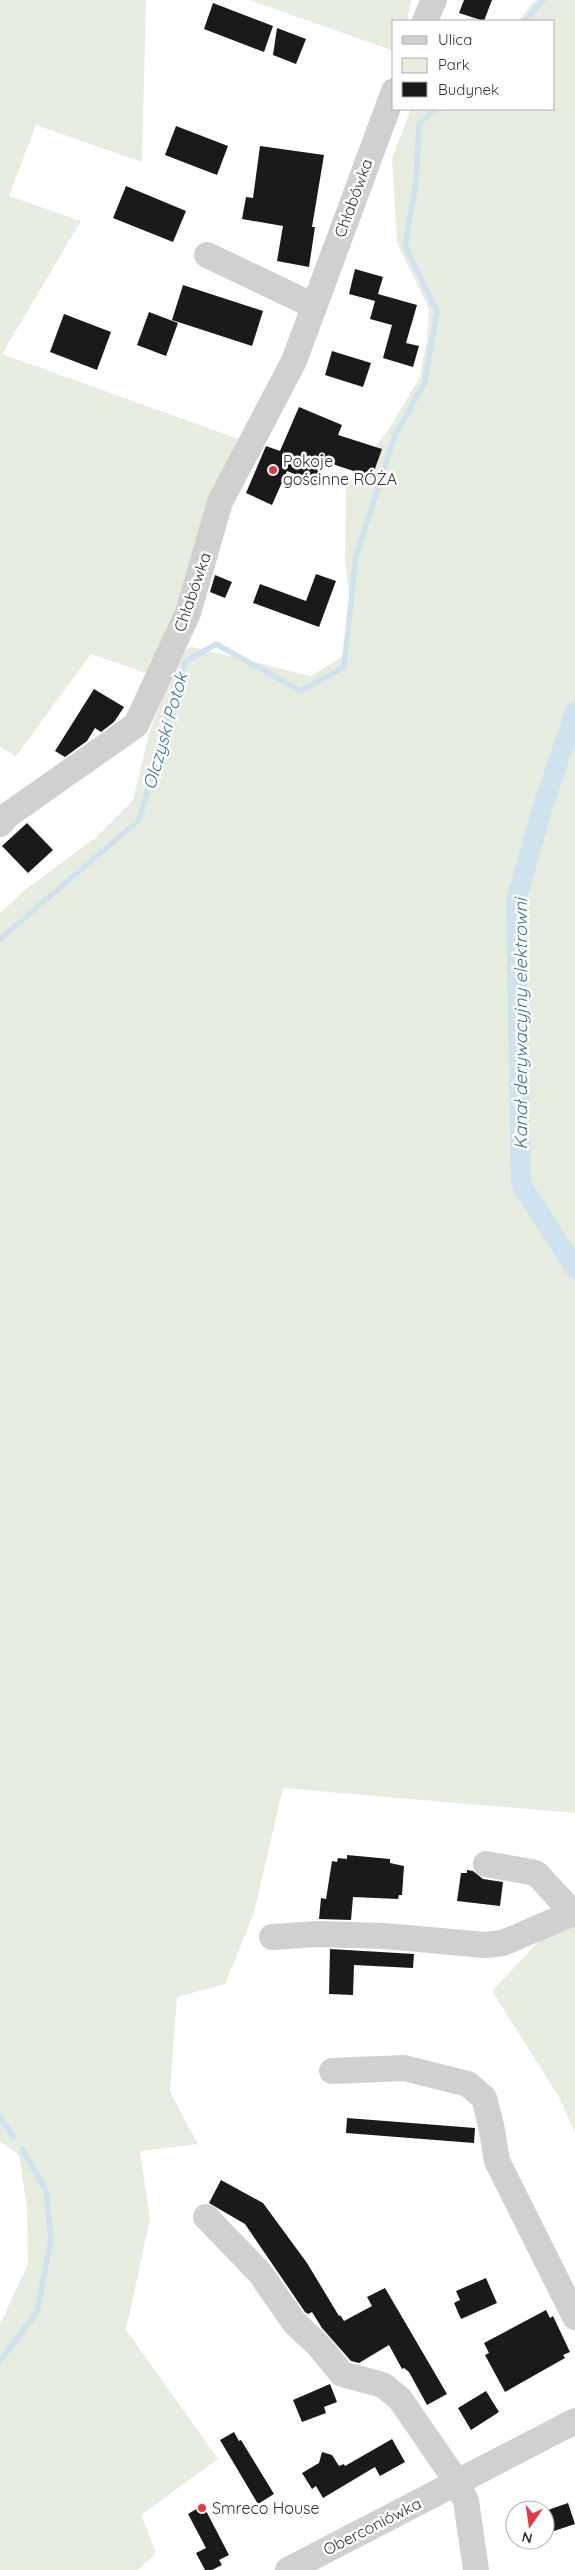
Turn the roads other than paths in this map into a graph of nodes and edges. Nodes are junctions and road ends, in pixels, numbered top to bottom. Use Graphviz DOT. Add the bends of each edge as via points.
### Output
graph roads {
  1 [pos="434,0"];
  2 [pos="425,20"];
  3 [pos="392,96"];
  4 [pos="207,255"];
  5 [pos="314,306"];
  6 [pos="0,824"];
  7 [pos="486,1864"];
  8 [pos="574,1912"];
  9 [pos="272,1937"];
  10 [pos="332,2071"];
  11 [pos="206,2217"];
  12 [pos="575,2317"];
  13 [pos="575,2421"];
  14 [pos="457,2482"];
  15 [pos="288,2570"];
  16 [pos="476,2570"];
  1 -- 2 [label="street"];
  3 -- 5 [label="street, Chłabówka"];
  4 -- 5 [label="street"];
  5 -- 6 [label="street, Chłabówka" via="294,361 220,502 188,614 136,725"];
  7 -- 8 [label="street" via="536,1873"];
  8 -- 9 [label="street" via="503,1943 485,1945 386,1936 318,1934"];
  10 -- 12 [label="street" via="404,2068 468,2084 484,2098 497,2161"];
  11 -- 14 [label="street" via="260,2273 294,2322 342,2374 383,2385 400,2399"];
  13 -- 14 [label="street, Oberconiówka"];
  14 -- 15 [label="street, Oberconiówka"];
  14 -- 16 [label="street" via="466,2501"];
}
